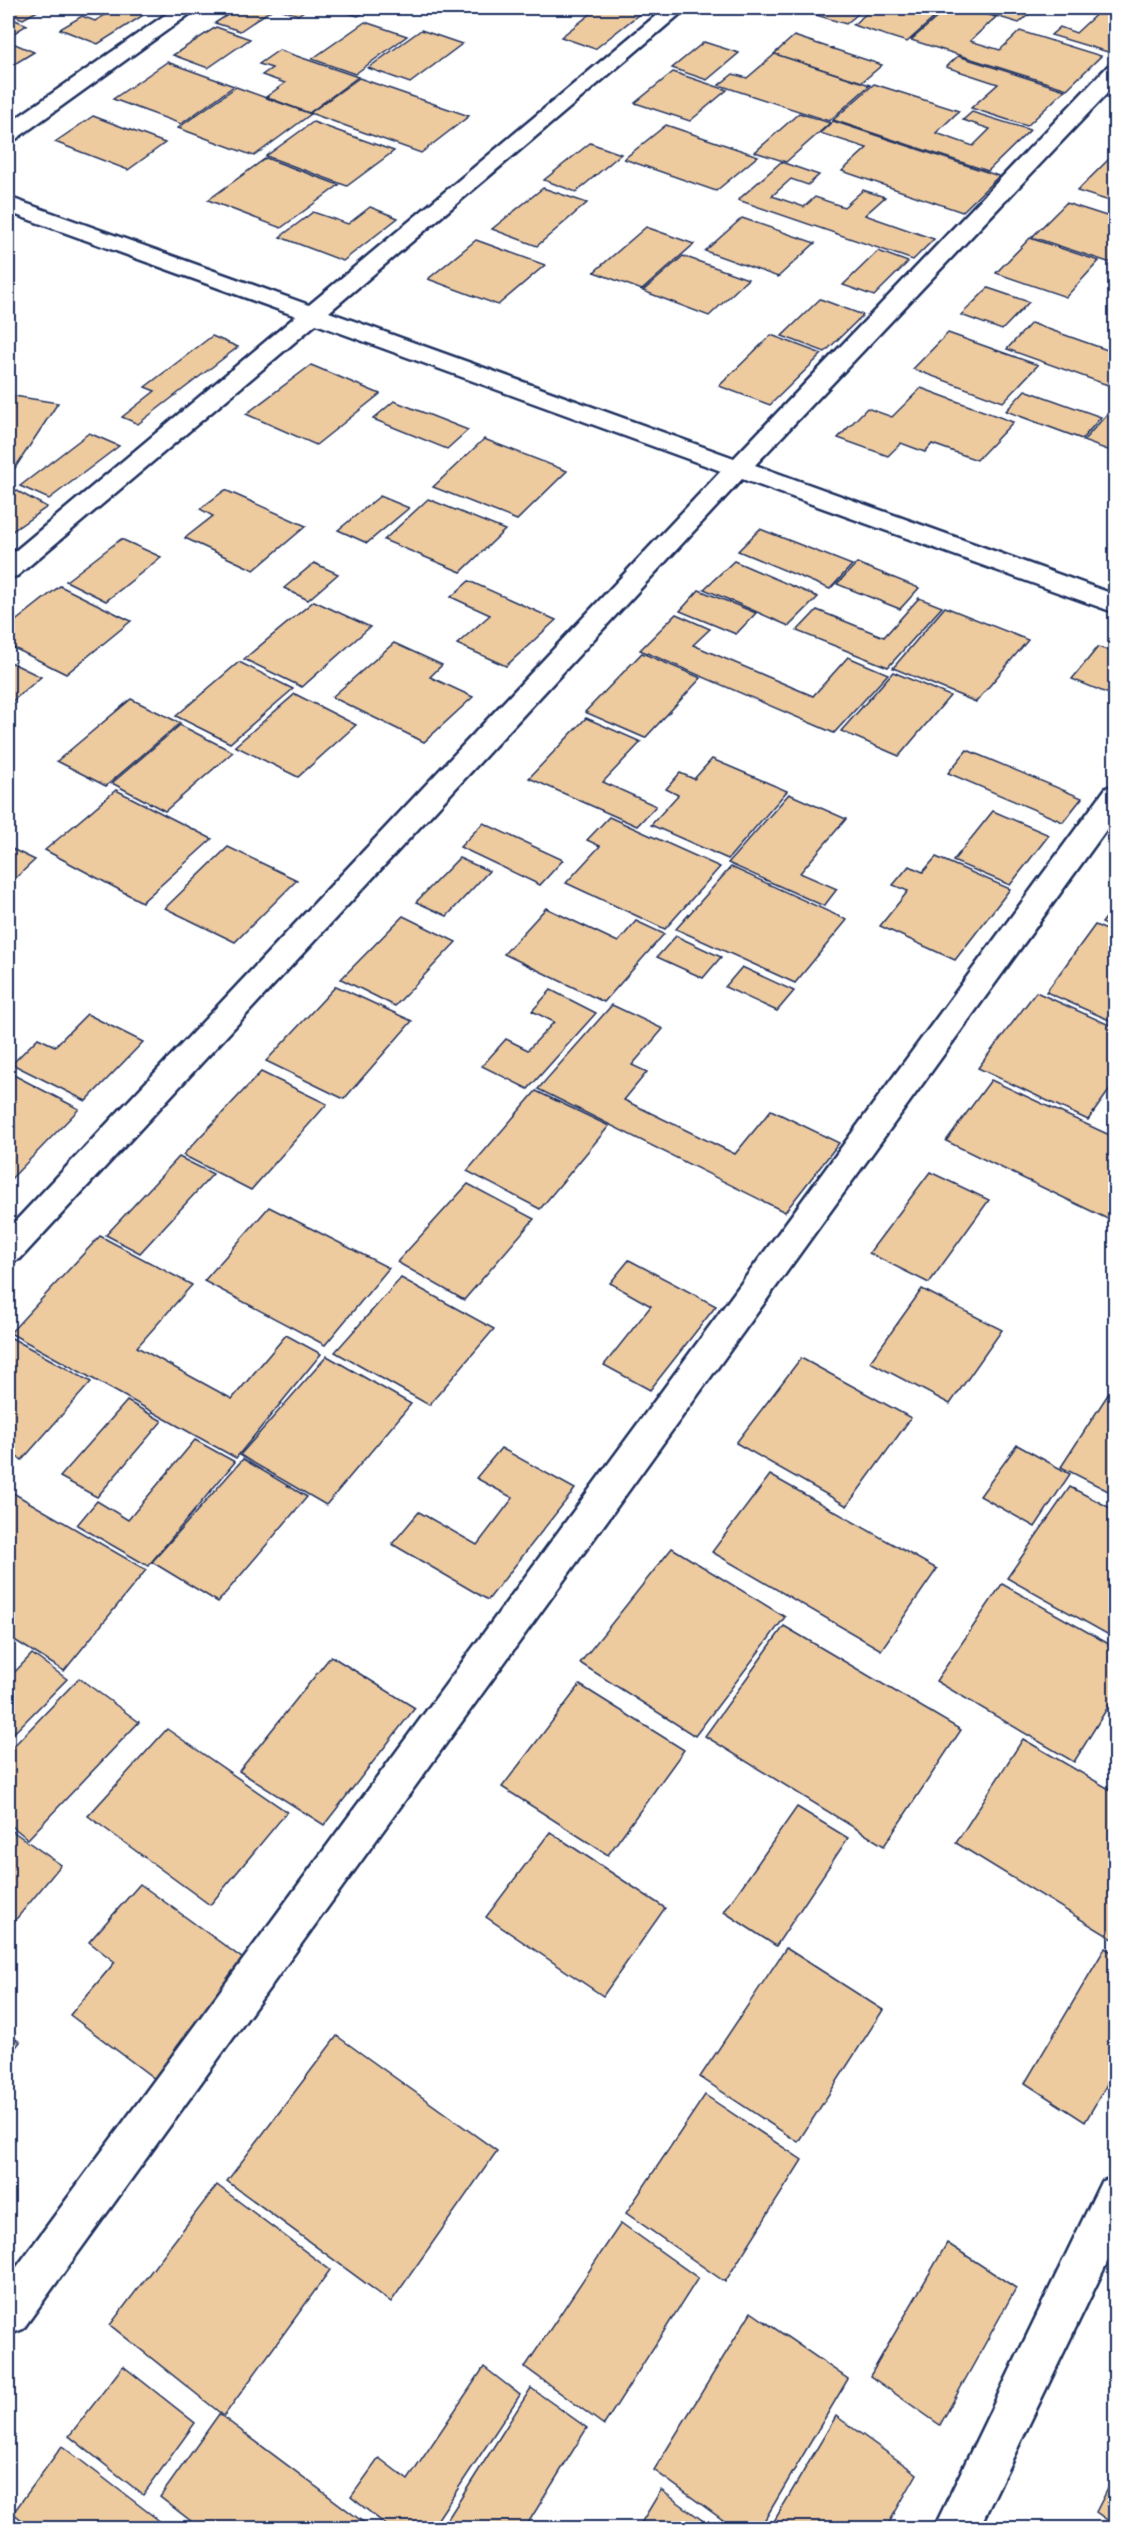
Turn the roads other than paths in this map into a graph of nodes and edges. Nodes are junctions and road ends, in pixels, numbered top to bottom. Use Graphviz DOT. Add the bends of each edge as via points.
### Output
graph roads {
  1 [pos="188,8"];
  2 [pos="677,8"];
  3 [pos="1116,71"];
  4 [pos="8,134"];
  5 [pos="8,204"];
  6 [pos="311,314"];
  7 [pos="738,468"];
  8 [pos="8,570"];
  9 [pos="1116,605"];
  10 [pos="1116,795"];
  11 [pos="8,1250"];
  12 [pos="1116,2197"];
  13 [pos="8,2313"];
  14 [pos="956,2529"];
  1 -- 4 [label="street"];
  2 -- 6 [label="street"];
  3 -- 7 [label="street"];
  5 -- 6 [label="street"];
  6 -- 7 [label="street"];
  6 -- 8 [label="street"];
  7 -- 9 [label="street"];
  7 -- 11 [label="street"];
  10 -- 13 [label="street"];
  12 -- 14 [label="street"];
}
